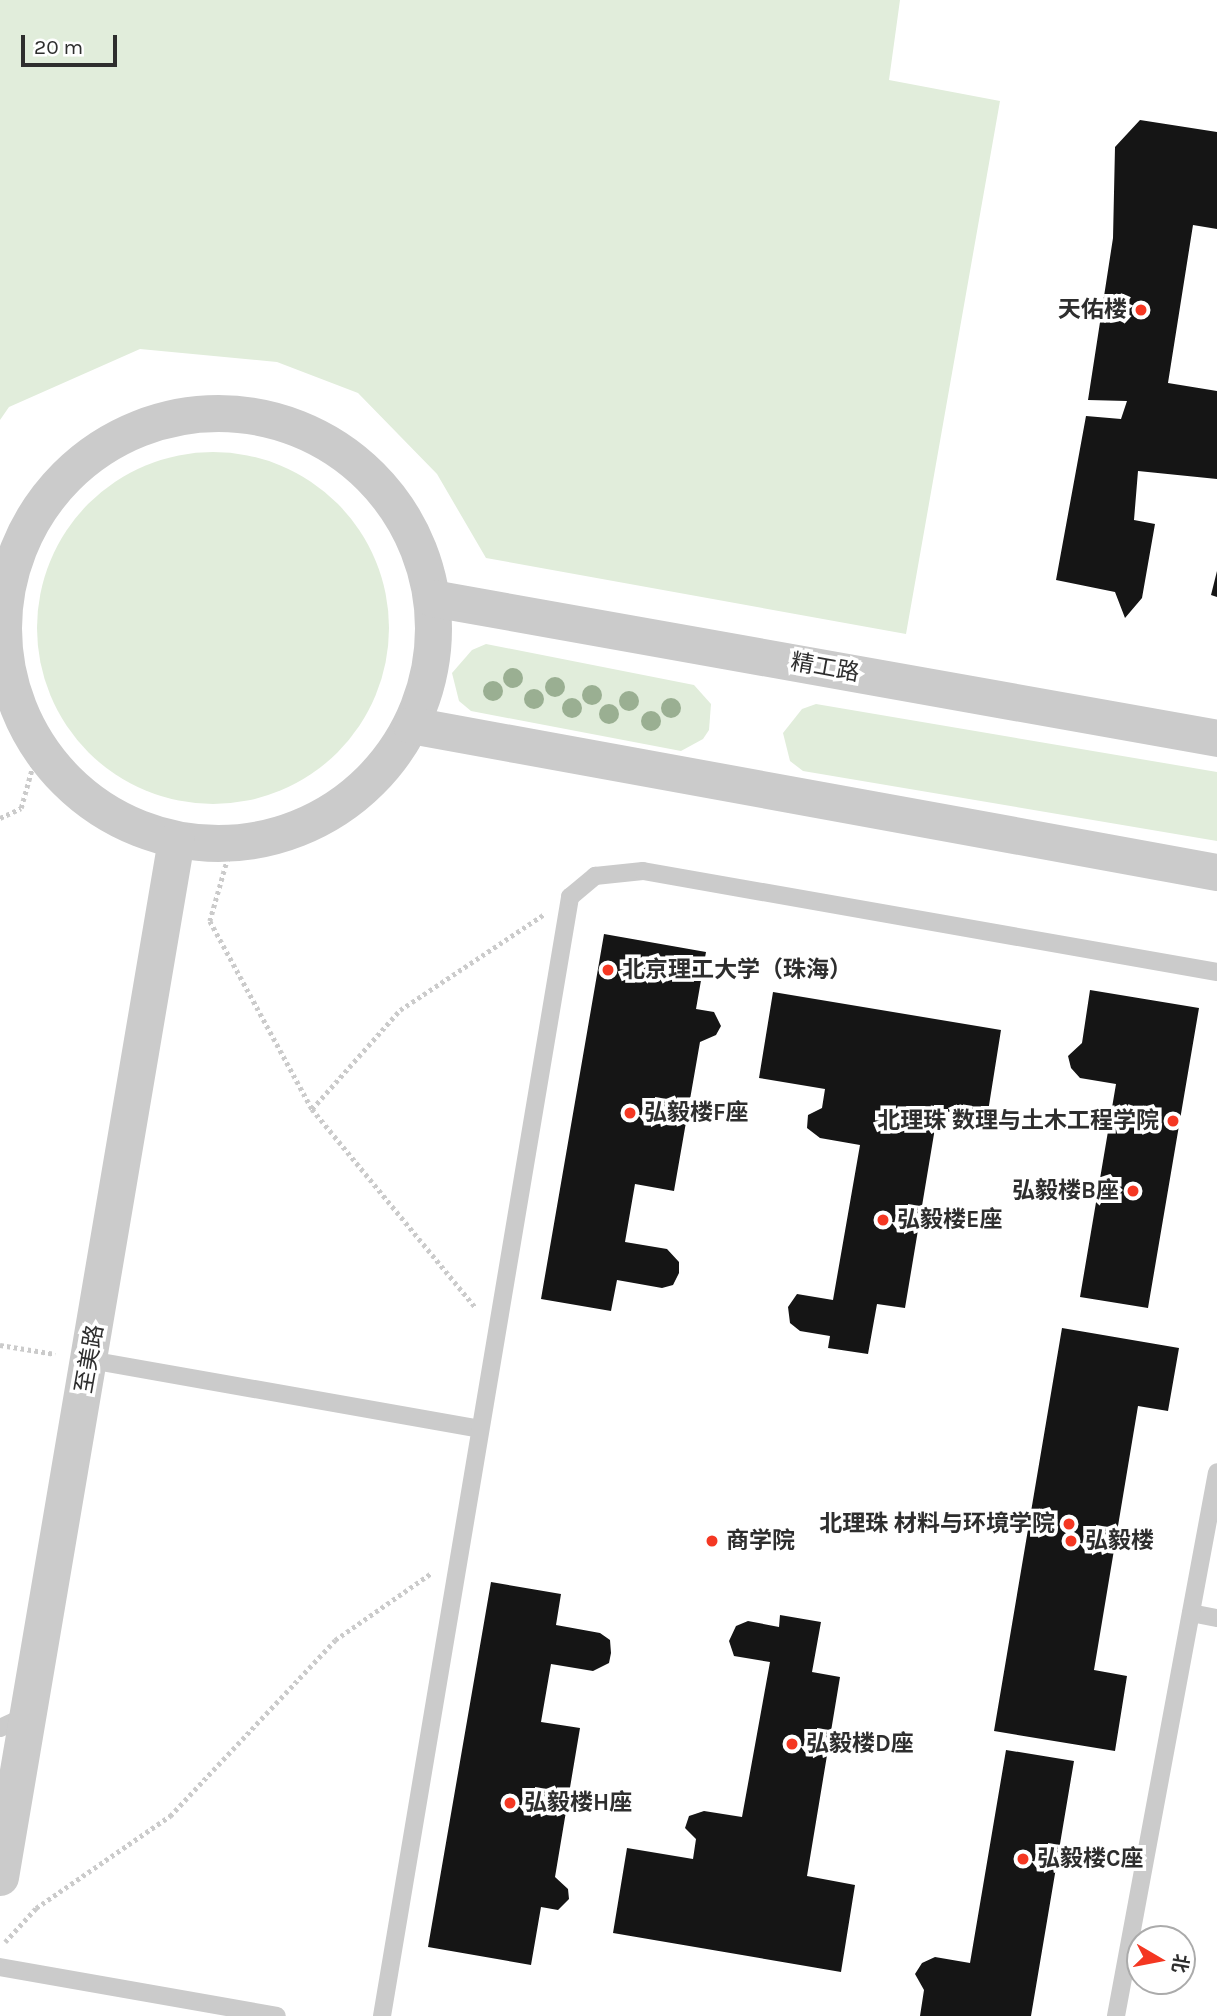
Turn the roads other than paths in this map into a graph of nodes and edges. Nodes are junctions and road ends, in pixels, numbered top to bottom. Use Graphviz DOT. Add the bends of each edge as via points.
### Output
graph roads {
  1 [pos="4,582"];
  2 [pos="432,598"];
  3 [pos="411,725"];
  4 [pos="1217,738"];
  5 [pos="176,840"];
  6 [pos="1217,872"];
  7 [pos="1217,972"];
  8 [pos="90,1360"];
  9 [pos="480,1429"];
  10 [pos="1217,1472"];
  11 [pos="1215,1493"];
  12 [pos="1191,1613"];
  13 [pos="1217,1618"];
  14 [pos="14,1721"];
  15 [pos="0,1877"];
  16 [pos="0,1968"];
  17 [pos="277,2016"];
  18 [pos="382,2016"];
  19 [pos="1116,2016"];
  1 -- 2 [label="street" via="28,526 63,477 110,440 166,417 226,411 286,421 339,448 375,480 415,540"];
  1 -- 5 [label="street" via="3,640 13,696 38,747 75,790 113,816"];
  2 -- 3 [label="street" via="434,641 427,684"];
  2 -- 4 [label="street, 精工路"];
  3 -- 5 [label="street" via="379,771 337,808 287,833 232,844"];
  3 -- 6 [label="street"];
  5 -- 8 [label="street, 至美路"];
  7 -- 9 [label="lane" via="643,871 595,876 570,897"];
  8 -- 9 [label="lane"];
  8 -- 14 [label="street, 至美路"];
  9 -- 18 [label="lane"];
  10 -- 11 [label="lane"];
  11 -- 12 [label="lane"];
  12 -- 13 [label="lane"];
  12 -- 19 [label="lane"];
  14 -- 15 [label="street, 至美路"];
  16 -- 17 [label="lane"];
}
